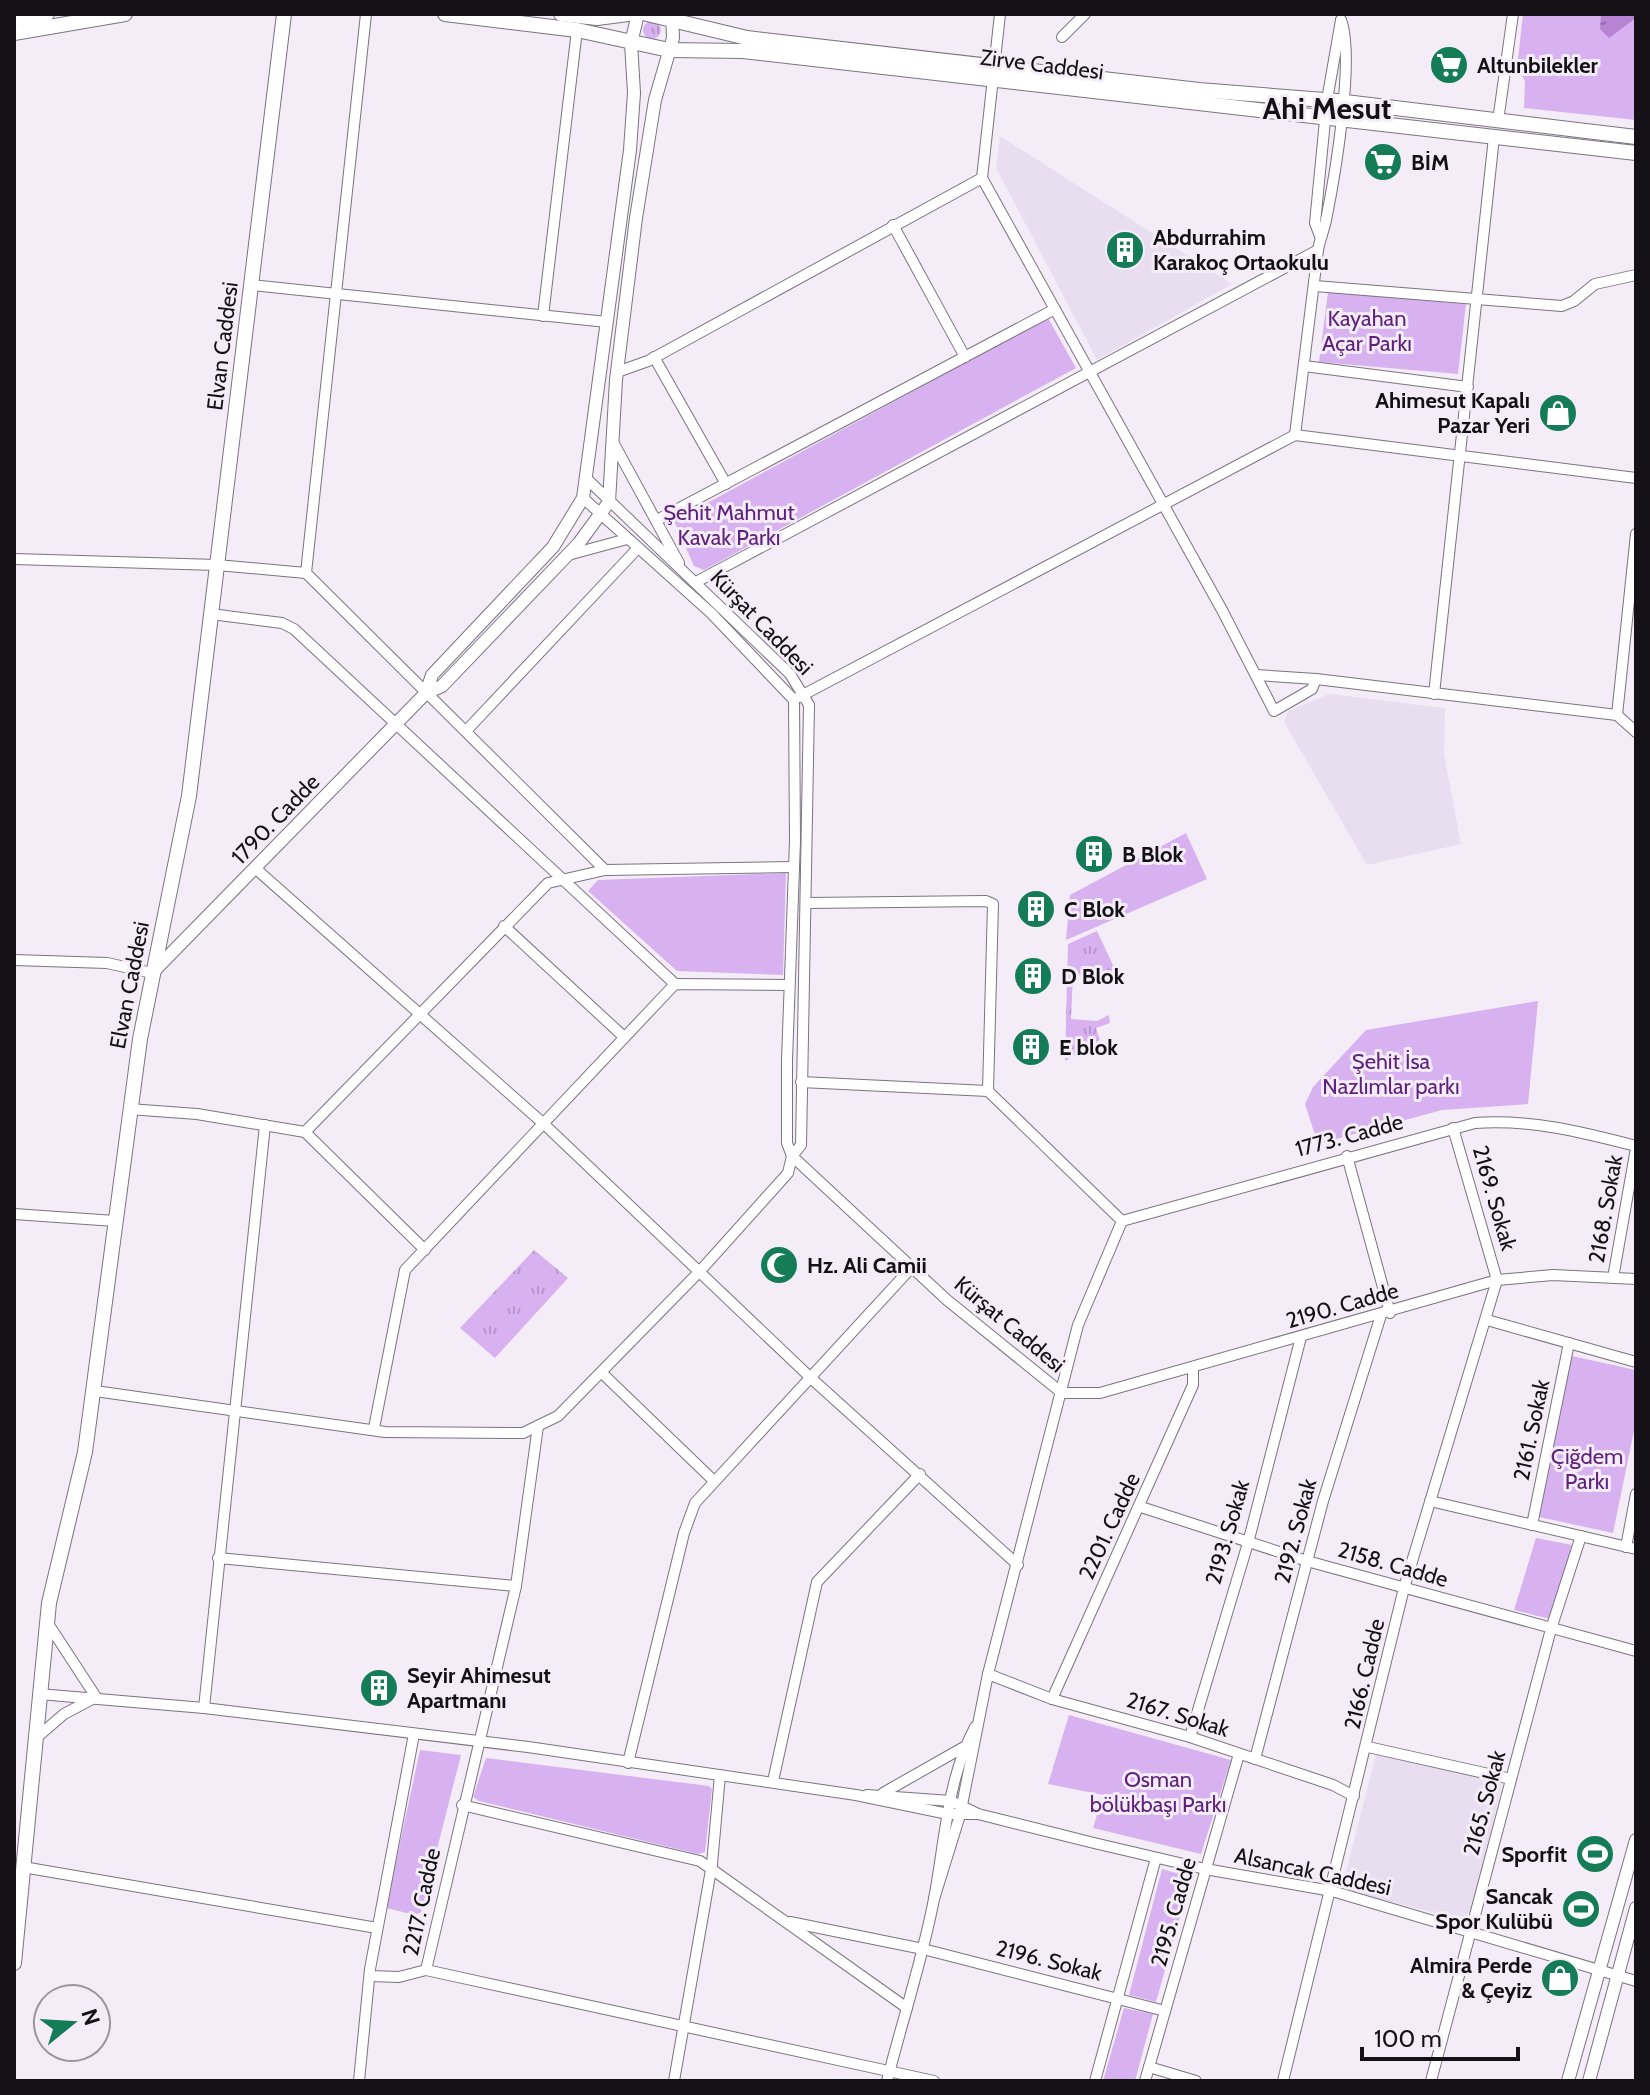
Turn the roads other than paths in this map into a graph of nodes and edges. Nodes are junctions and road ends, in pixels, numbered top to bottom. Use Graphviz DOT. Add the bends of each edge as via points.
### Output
graph roads {
  1 [pos="47,14"];
  2 [pos="125,14"];
  3 [pos="284,14"];
  4 [pos="366,14"];
  5 [pos="445,14"];
  6 [pos="564,14"];
  7 [pos="628,14"];
  8 [pos="638,14"];
  9 [pos="647,14"];
  10 [pos="1000,14"];
  11 [pos="1085,14"];
  12 [pos="1513,14"];
  13 [pos="672,17"];
  14 [pos="1341,17"];
  15 [pos="14,19"];
  16 [pos="577,30"];
  17 [pos="14,33"];
  18 [pos="1062,37"];
  19 [pos="631,43"];
  20 [pos="669,50"];
  21 [pos="994,72"];
  22 [pos="1334,100"];
  23 [pos="1332,118"];
  24 [pos="1498,121"];
  25 [pos="1494,137"];
  26 [pos="1636,137"];
  27 [pos="1636,153"];
  28 [pos="982,178"];
  29 [pos="893,225"];
  30 [pos="1318,250"];
  31 [pos="1636,275"];
  32 [pos="251,285"];
  33 [pos="1315,286"];
  34 [pos="336,294"];
  35 [pos="1478,299"];
  36 [pos="1055,309"];
  37 [pos="543,316"];
  38 [pos="607,322"];
  39 [pos="654,357"];
  40 [pos="965,357"];
  41 [pos="1304,366"];
  42 [pos="1090,371"];
  43 [pos="617,372"];
  44 [pos="1468,387"];
  45 [pos="1295,435"];
  46 [pos="613,442"];
  47 [pos="1461,457"];
  48 [pos="1636,478"];
  49 [pos="588,480"];
  50 [pos="726,484"];
  51 [pos="583,498"];
  52 [pos="609,502"];
  53 [pos="1163,503"];
  54 [pos="602,514"];
  55 [pos="657,520"];
  56 [pos="1636,534"];
  57 [pos="627,539"];
  58 [pos="638,548"];
  59 [pos="566,555"];
  60 [pos="14,559"];
  61 [pos="217,565"];
  62 [pos="681,568"];
  63 [pos="306,573"];
  64 [pos="696,582"];
  65 [pos="211,614"];
  66 [pos="1256,675"];
  67 [pos="1316,679"];
  68 [pos="426,693"];
  69 [pos="1434,694"];
  70 [pos="799,697"];
  71 [pos="1617,715"];
  72 [pos="397,724"];
  73 [pos="466,731"];
  74 [pos="1636,732"];
  75 [pos="794,867"];
  76 [pos="255,868"];
  77 [pos="605,870"];
  78 [pos="563,877"];
  79 [pos="808,903"];
  80 [pos="504,926"];
  81 [pos="14,960"];
  82 [pos="152,973"];
  83 [pos="675,984"];
  84 [pos="789,985"];
  85 [pos="422,1015"];
  86 [pos="623,1036"];
  87 [pos="801,1082"];
  88 [pos="988,1091"];
  89 [pos="129,1109"];
  90 [pos="265,1125"];
  91 [pos="545,1125"];
  92 [pos="1453,1128"];
  93 [pos="305,1132"];
  94 [pos="1636,1147"];
  95 [pos="792,1156"];
  96 [pos="1347,1156"];
  97 [pos="14,1214"];
  98 [pos="115,1221"];
  99 [pos="1122,1221"];
  100 [pos="425,1250"];
  101 [pos="913,1266"];
  102 [pos="700,1271"];
  103 [pos="1613,1278"];
  104 [pos="1636,1279"];
  105 [pos="1497,1280"];
  106 [pos="1385,1314"];
  107 [pos="1487,1320"];
  108 [pos="1301,1337"];
  109 [pos="1569,1343"];
  110 [pos="1636,1362"];
  111 [pos="1193,1368"];
  112 [pos="602,1373"];
  113 [pos="812,1379"];
  114 [pos="95,1391"];
  115 [pos="1062,1393"];
  116 [pos="235,1413"];
  117 [pos="538,1426"];
  118 [pos="374,1428"];
  119 [pos="920,1474"];
  120 [pos="714,1481"];
  121 [pos="1636,1494"];
  122 [pos="1430,1501"];
  123 [pos="1141,1507"];
  124 [pos="1532,1525"];
  125 [pos="1581,1536"];
  126 [pos="1248,1543"];
  127 [pos="1631,1548"];
  128 [pos="218,1558"];
  129 [pos="1307,1561"];
  130 [pos="1018,1565"];
  131 [pos="516,1586"];
  132 [pos="1404,1588"];
  133 [pos="47,1622"];
  134 [pos="1551,1629"];
  135 [pos="1636,1651"];
  136 [pos="988,1674"];
  137 [pos="39,1694"];
  138 [pos="96,1697"];
  139 [pos="1052,1699"];
  140 [pos="204,1708"];
  141 [pos="980,1718"];
  142 [pos="414,1734"];
  143 [pos="1190,1737"];
  144 [pos="35,1739"];
  145 [pos="477,1743"];
  146 [pos="964,1747"];
  147 [pos="1368,1747"];
  148 [pos="1239,1754"];
  149 [pos="1255,1759"];
  150 [pos="628,1763"];
  151 [pos="720,1775"];
  152 [pos="1511,1779"];
  153 [pos="773,1781"];
  154 [pos="856,1795"];
  155 [pos="879,1795"];
  156 [pos="1354,1796"];
  157 [pos="951,1801"];
  158 [pos="462,1805"];
  159 [pos="962,1810"];
  160 [pos="948,1814"];
  161 [pos="1636,1840"];
  162 [pos="1156,1858"];
  163 [pos="23,1867"];
  164 [pos="711,1868"];
  165 [pos="1205,1869"];
  166 [pos="1332,1891"];
  167 [pos="934,1899"];
  168 [pos="1636,1908"];
  169 [pos="788,1921"];
  170 [pos="377,1928"];
  171 [pos="1471,1931"];
  172 [pos="923,1949"];
  173 [pos="14,1963"];
  174 [pos="1600,1969"];
  175 [pos="426,1970"];
  176 [pos="370,1976"];
  177 [pos="1617,1977"];
  178 [pos="1636,1981"];
  179 [pos="1118,1998"];
  180 [pos="907,2008"];
  181 [pos="1165,2011"];
  182 [pos="683,2024"];
  183 [pos="1149,2067"];
  184 [pos="888,2075"];
  185 [pos="359,2081"];
  186 [pos="674,2081"];
  187 [pos="934,2081"];
  188 [pos="1095,2081"];
  189 [pos="1145,2081"];
  190 [pos="1196,2081"];
  191 [pos="1283,2081"];
  192 [pos="1431,2081"];
  193 [pos="1568,2081"];
  194 [pos="1589,2081"];
  1 -- 15 [label="main road"];
  2 -- 17 [label="main road"];
  3 -- 32 [label="main road, Elvan Caddesi"];
  4 -- 34 [label="street"];
  5 -- 16 [label="main road, Zirve Caddesi"];
  6 -- 7 [label="main road"];
  8 -- 19 [label="street"];
  9 -- 13 [label="main road, Zirve Caddesi"];
  10 -- 21 [label="street"];
  11 -- 18 [label="street"];
  12 -- 24 [label="street"];
  13 -- 20 [label="street"];
  13 -- 21 [label="main road, Zirve Caddesi" via="747,38"];
  14 -- 22 [label="street" via="1346,41"];
  16 -- 19 [label="main road, Zirve Caddesi"];
  16 -- 37 [label="street"];
  19 -- 20 [label="main road, Zirve Caddesi"];
  19 -- 38 [label="street" via="630,150"];
  20 -- 21 [label="main road, Zirve Caddesi" via="743,51"];
  20 -- 43 [label="street" via="643,173"];
  21 -- 22 [label="main road, Zirve Caddesi"];
  21 -- 23 [label="main road, Zirve Caddesi"];
  21 -- 28 [label="street"];
  22 -- 23 [label="street"];
  22 -- 24 [label="main road, Zirve Caddesi"];
  23 -- 25 [label="main road, Zirve Caddesi"];
  23 -- 30 [label="street" via="1315,223"];
  24 -- 26 [label="main road, Zirve Caddesi"];
  25 -- 27 [label="main road, Zirve Caddesi"];
  25 -- 35 [label="street"];
  28 -- 29 [label="street"];
  28 -- 36 [label="street"];
  29 -- 39 [label="street"];
  29 -- 40 [label="street"];
  30 -- 33 [label="street"];
  30 -- 42 [label="street"];
  31 -- 35 [label="street" via="1595,284 1562,306"];
  32 -- 34 [label="street"];
  32 -- 61 [label="main road, Elvan Caddesi"];
  33 -- 35 [label="street"];
  33 -- 41 [label="street"];
  34 -- 37 [label="street"];
  34 -- 63 [label="street"];
  35 -- 44 [label="street"];
  36 -- 40 [label="street"];
  36 -- 42 [label="street"];
  37 -- 38 [label="street"];
  38 -- 49 [label="street"];
  39 -- 43 [label="street"];
  39 -- 50 [label="street"];
  40 -- 50 [label="street"];
  41 -- 44 [label="street"];
  41 -- 45 [label="street"];
  42 -- 53 [label="street"];
  42 -- 64 [label="street"];
  43 -- 46 [label="street"];
  44 -- 47 [label="street"];
  45 -- 47 [label="street"];
  45 -- 53 [label="street"];
  46 -- 52 [label="street, 1790. Cadde"];
  46 -- 55 [label="street"];
  47 -- 48 [label="street"];
  47 -- 69 [label="street"];
  49 -- 51 [label="street, 1790. Cadde"];
  49 -- 52 [label="street, Kürşat Caddesi"];
  50 -- 55 [label="street"];
  51 -- 54 [label="street, Kürşat Caddesi"];
  51 -- 68 [label="street, 1790. Cadde" via="553,547 432,675"];
  52 -- 54 [label="street, 1790. Cadde"];
  52 -- 62 [label="street, Kürşat Caddesi"];
  53 -- 66 [label="street"];
  53 -- 70 [label="street"];
  54 -- 57 [label="street, Kürşat Caddesi"];
  54 -- 59 [label="street, 1790. Cadde"];
  55 -- 62 [label="street"];
  56 -- 71 [label="street"];
  57 -- 58 [label="street, Kürşat Caddesi"];
  57 -- 59 [label="street"];
  58 -- 70 [label="street, Kürşat Caddesi"];
  58 -- 73 [label="street"];
  59 -- 68 [label="street, 1790. Cadde" via="442,686"];
  60 -- 61 [label="street"];
  61 -- 63 [label="street"];
  61 -- 65 [label="main road, Elvan Caddesi"];
  62 -- 64 [label="street, Kürşat Caddesi"];
  63 -- 68 [label="street"];
  64 -- 70 [label="street, Kürşat Caddesi" via="790,674"];
  65 -- 72 [label="street" via="287,625"];
  65 -- 82 [label="main road, Elvan Caddesi" via="184,827"];
  66 -- 67 [label="street"];
  66 -- 67 [label="street" via="1274,711 1312,689"];
  67 -- 69 [label="street"];
  68 -- 72 [label="street, 1790. Cadde"];
  68 -- 73 [label="street"];
  69 -- 71 [label="street"];
  70 -- 75 [label="street, Kürşat Caddesi"];
  70 -- 79 [label="street, Kürşat Caddesi" via="812,716"];
  71 -- 74 [label="street"];
  72 -- 76 [label="street, 1790. Cadde"];
  72 -- 78 [label="street"];
  73 -- 77 [label="street"];
  75 -- 77 [label="street"];
  75 -- 84 [label="street, Kürşat Caddesi"];
  76 -- 82 [label="street, 1790. Cadde"];
  76 -- 85 [label="street"];
  77 -- 78 [label="street"];
  78 -- 80 [label="street" via="539,889"];
  78 -- 83 [label="street"];
  79 -- 87 [label="street, Kürşat Caddesi"];
  79 -- 88 [label="street" via="993,904"];
  80 -- 85 [label="street"];
  80 -- 86 [label="street"];
  81 -- 82 [label="street" via="107,963"];
  82 -- 89 [label="main road, Elvan Caddesi"];
  83 -- 84 [label="street"];
  83 -- 86 [label="street"];
  84 -- 95 [label="street, Kürşat Caddesi" via="787,1143"];
  85 -- 91 [label="street"];
  85 -- 93 [label="street"];
  86 -- 91 [label="street"];
  87 -- 88 [label="street"];
  87 -- 95 [label="street, Kürşat Caddesi" via="801,1145"];
  88 -- 99 [label="street"];
  89 -- 90 [label="street"];
  89 -- 98 [label="main road, Elvan Caddesi"];
  90 -- 93 [label="street"];
  90 -- 116 [label="street"];
  91 -- 100 [label="street"];
  91 -- 102 [label="street"];
  92 -- 94 [label="street, 1773. Cadde" via="1507,1121 1559,1126"];
  92 -- 96 [label="street, 1773. Cadde"];
  92 -- 105 [label="street, 2169. Sokak"];
  93 -- 100 [label="street"];
  94 -- 103 [label="street, 2168. Sokak"];
  95 -- 101 [label="street, Kürşat Caddesi"];
  95 -- 102 [label="street" via="779,1186"];
  96 -- 99 [label="street, 1773. Cadde"];
  96 -- 106 [label="street"];
  97 -- 98 [label="street"];
  98 -- 114 [label="main road, Elvan Caddesi"];
  99 -- 115 [label="street" via="1078,1325"];
  100 -- 118 [label="street" via="405,1270"];
  101 -- 113 [label="street"];
  101 -- 115 [label="street, Kürşat Caddesi"];
  102 -- 112 [label="street"];
  102 -- 113 [label="street"];
  103 -- 104 [label="street, 2190. Cadde"];
  103 -- 105 [label="street, 2190. Cadde" via="1553,1275"];
  105 -- 106 [label="street, 2190. Cadde"];
  105 -- 107 [label="street, 2166. Cadde"];
  106 -- 108 [label="street, 2190. Cadde"];
  106 -- 129 [label="street, 2192. Sokak"];
  107 -- 109 [label="street"];
  107 -- 122 [label="street, 2166. Cadde"];
  108 -- 111 [label="street, 2190. Cadde"];
  108 -- 126 [label="street, 2193. Sokak"];
  109 -- 110 [label="street"];
  109 -- 124 [label="street, 2161. Sokak"];
  111 -- 115 [label="street, 2190. Cadde" via="1100,1393"];
  111 -- 123 [label="street, 2201. Cadde" via="1193,1385"];
  112 -- 117 [label="street" via="558,1416"];
  112 -- 120 [label="street"];
  113 -- 119 [label="street"];
  113 -- 120 [label="street"];
  114 -- 116 [label="street"];
  114 -- 133 [label="main road, Elvan Caddesi"];
  115 -- 130 [label="street"];
  116 -- 118 [label="street"];
  116 -- 128 [label="street"];
  117 -- 118 [label="street" via="523,1433 455,1435"];
  117 -- 131 [label="street, 2217. Cadde"];
  119 -- 130 [label="street"];
  119 -- 153 [label="street" via="821,1574"];
  120 -- 150 [label="street" via="688,1517"];
  121 -- 127 [label="street"];
  122 -- 124 [label="street"];
  122 -- 132 [label="street, 2166. Cadde"];
  123 -- 126 [label="street, 2158. Cadde"];
  123 -- 139 [label="street, 2201. Cadde"];
  124 -- 125 [label="street"];
  125 -- 127 [label="street"];
  125 -- 134 [label="street, 2165. Sokak"];
  126 -- 129 [label="street, 2158. Cadde"];
  126 -- 143 [label="street, 2193. Sokak"];
  128 -- 131 [label="street"];
  128 -- 140 [label="street"];
  129 -- 132 [label="street, 2158. Cadde"];
  129 -- 149 [label="street, 2192. Sokak"];
  130 -- 136 [label="street"];
  131 -- 145 [label="street, 2217. Cadde"];
  132 -- 134 [label="street, 2158. Cadde"];
  132 -- 147 [label="street, 2166. Cadde"];
  133 -- 137 [label="main road, Elvan Caddesi"];
  133 -- 138 [label="street"];
  134 -- 135 [label="street, 2158. Cadde"];
  134 -- 152 [label="street, 2165. Sokak"];
  136 -- 139 [label="street, 2167. Sokak"];
  136 -- 141 [label="street"];
  137 -- 138 [label="street"];
  137 -- 144 [label="main road, Elvan Caddesi"];
  138 -- 140 [label="street"];
  138 -- 144 [label="street" via="64,1714"];
  139 -- 143 [label="street, 2167. Sokak"];
  140 -- 142 [label="street"];
  141 -- 146 [label="street"];
  141 -- 159 [label="street"];
  142 -- 145 [label="street"];
  142 -- 170 [label="street"];
  143 -- 148 [label="street, 2167. Sokak"];
  144 -- 163 [label="main road, Elvan Caddesi"];
  145 -- 150 [label="street"];
  145 -- 158 [label="street, 2217. Cadde"];
  146 -- 155 [label="street"];
  146 -- 157 [label="street"];
  147 -- 152 [label="street"];
  147 -- 156 [label="street, 2166. Cadde"];
  148 -- 149 [label="street, 2167. Sokak"];
  148 -- 165 [label="street, 2195. Cadde"];
  149 -- 156 [label="street, 2167. Sokak"];
  150 -- 151 [label="street"];
  151 -- 153 [label="street"];
  151 -- 164 [label="street"];
  152 -- 171 [label="street, 2165. Sokak"];
  153 -- 154 [label="street"];
  154 -- 155 [label="street"];
  154 -- 160 [label="street"];
  155 -- 157 [label="street"];
  156 -- 166 [label="street, 2166. Cadde"];
  157 -- 159 [label="street"];
  157 -- 160 [label="street"];
  158 -- 164 [label="street" via="688,1857"];
  158 -- 175 [label="street, 2217. Cadde"];
  159 -- 160 [label="street"];
  159 -- 162 [label="street, Alsancak Caddesi"];
  159 -- 167 [label="street"];
  160 -- 167 [label="street"];
  161 -- 174 [label="street"];
  162 -- 165 [label="street, Alsancak Caddesi"];
  162 -- 179 [label="street"];
  163 -- 170 [label="street"];
  163 -- 173 [label="main road, Elvan Caddesi"];
  164 -- 169 [label="street"];
  164 -- 182 [label="street"];
  165 -- 166 [label="street, Alsancak Caddesi"];
  165 -- 181 [label="street, 2195. Cadde"];
  166 -- 171 [label="street, Alsancak Caddesi"];
  166 -- 191 [label="street, 2166. Cadde"];
  167 -- 172 [label="street"];
  168 -- 177 [label="street"];
  169 -- 172 [label="street, 2196. Sokak"];
  169 -- 180 [label="street"];
  170 -- 176 [label="street"];
  171 -- 174 [label="street, Alsancak Caddesi"];
  171 -- 192 [label="street, 2165. Sokak"];
  172 -- 179 [label="street, 2196. Sokak"];
  172 -- 180 [label="street"];
  174 -- 177 [label="street, Alsancak Caddesi"];
  174 -- 193 [label="street"];
  175 -- 176 [label="street" via="399,1977"];
  175 -- 182 [label="street, 2217. Cadde"];
  176 -- 185 [label="street"];
  177 -- 178 [label="street, Alsancak Caddesi"];
  177 -- 194 [label="street"];
  179 -- 181 [label="street, 2196. Sokak"];
  179 -- 188 [label="street"];
  180 -- 184 [label="street"];
  181 -- 183 [label="street, 2195. Cadde"];
  182 -- 184 [label="street, 2217. Cadde"];
  182 -- 186 [label="street"];
  183 -- 189 [label="street, 2195. Cadde"];
  183 -- 190 [label="street"];
  184 -- 187 [label="street, 2217. Cadde"];
}
